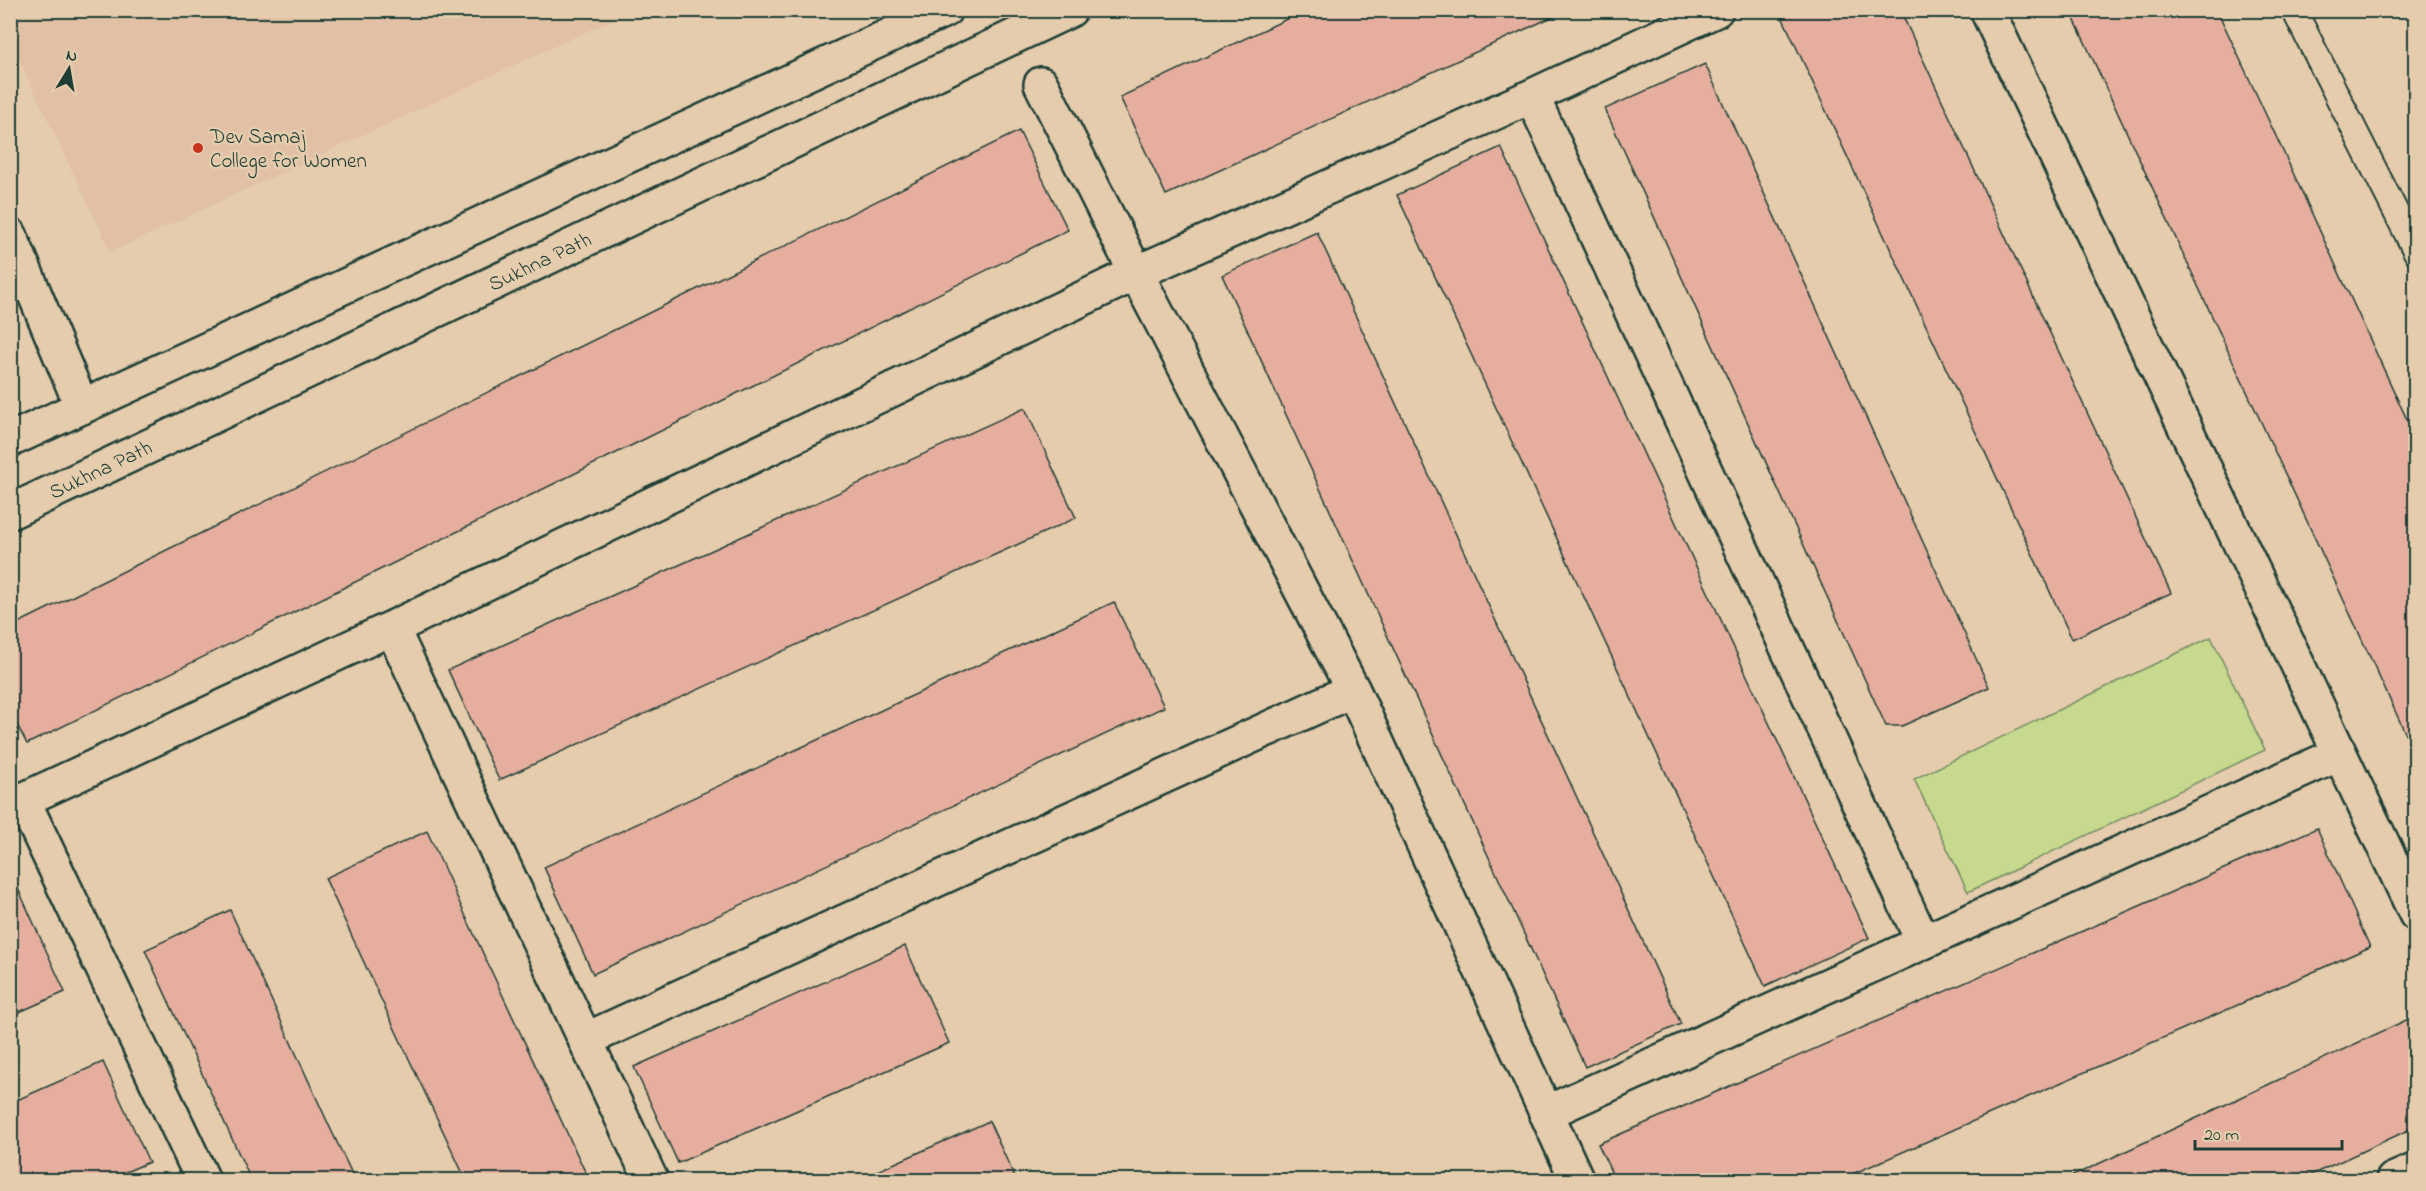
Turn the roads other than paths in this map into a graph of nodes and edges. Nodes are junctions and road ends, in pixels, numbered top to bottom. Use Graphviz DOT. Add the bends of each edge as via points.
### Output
graph roads {
  1 [pos="945,10"];
  2 [pos="1070,10"];
  3 [pos="1716,10"];
  4 [pos="1987,10"];
  5 [pos="2294,10"];
  6 [pos="1041,84"];
  7 [pos="1532,96"];
  8 [pos="10,235"];
  9 [pos="2415,252"];
  10 [pos="1136,273"];
  11 [pos="82,407"];
  12 [pos="10,440"];
  13 [pos="10,512"];
  14 [pos="392,628"];
  15 [pos="1353,690"];
  16 [pos="2339,754"];
  17 [pos="17,803"];
  18 [pos="2415,914"];
  19 [pos="1923,942"];
  20 [pos="585,1040"];
  21 [pos="1546,1113"];
  22 [pos="2415,1170"];
  23 [pos="199,1179"];
  24 [pos="651,1180"];
  25 [pos="1577,1180"];
  26 [pos="2393,1180"];
  1 -- 11 [label="street"];
  2 -- 13 [label="street, Sukhna Path"];
  3 -- 7 [label="street"];
  4 -- 16 [label="street"];
  5 -- 9 [label="lane"];
  6 -- 10 [label="street"];
  7 -- 10 [label="street"];
  7 -- 19 [label="street"];
  8 -- 11 [label="street"];
  10 -- 14 [label="street"];
  10 -- 15 [label="street"];
  11 -- 12 [label="street"];
  14 -- 17 [label="street"];
  14 -- 20 [label="street"];
  15 -- 20 [label="street"];
  15 -- 21 [label="street"];
  16 -- 18 [label="street"];
  16 -- 19 [label="street"];
  17 -- 23 [label="street"];
  19 -- 21 [label="street"];
  20 -- 24 [label="street"];
  21 -- 25 [label="street"];
  22 -- 26 [label="street"];
}
